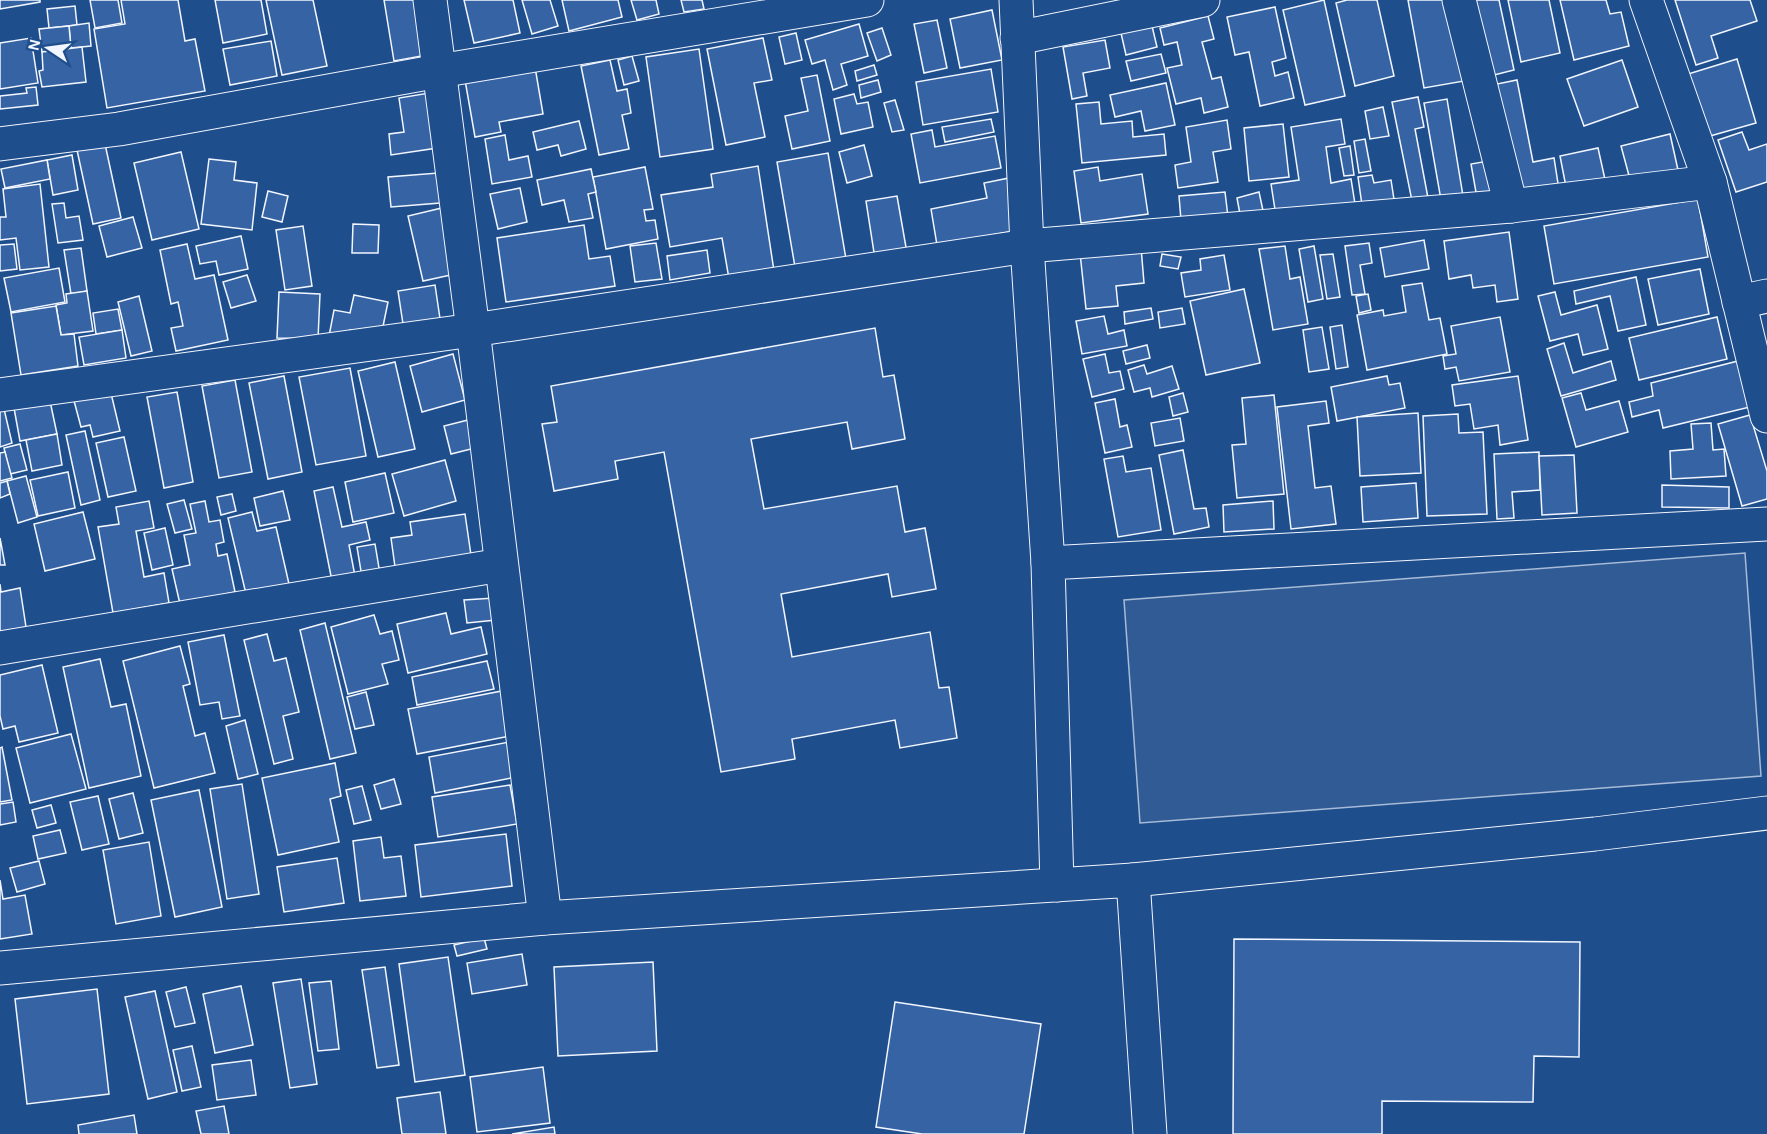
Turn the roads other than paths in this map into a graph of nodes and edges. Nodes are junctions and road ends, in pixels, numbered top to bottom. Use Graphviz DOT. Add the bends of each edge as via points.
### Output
graph roads {
  1 [pos="430,0"];
  2 [pos="867,0"];
  3 [pos="1016,0"];
  4 [pos="1203,0"];
  5 [pos="1459,0"];
  6 [pos="1646,0"];
  7 [pos="1017,38"];
  8 [pos="439,71"];
  9 [pos="0,144"];
  10 [pos="1710,182"];
  11 [pos="1511,206"];
  12 [pos="1027,246"];
  13 [pos="1753,299"];
  14 [pos="473,330"];
  15 [pos="0,394"];
  16 [pos="1767,416"];
  17 [pos="1767,524"];
  18 [pos="1048,563"];
  19 [pos="501,565"];
  20 [pos="0,648"];
  21 [pos="1767,813"];
  22 [pos="1133,880"];
  23 [pos="1057,885"];
  24 [pos="545,918"];
  25 [pos="0,968"];
  26 [pos="1150,1134"];
  1 -- 8 [label="street"];
  2 -- 8 [label="street"];
  3 -- 7 [label="street"];
  4 -- 7 [label="street"];
  5 -- 11 [label="street"];
  6 -- 10 [label="street"];
  7 -- 12 [label="street"];
  8 -- 9 [label="street" via="119,129"];
  8 -- 14 [label="street"];
  10 -- 11 [label="street"];
  10 -- 13 [label="street"];
  11 -- 12 [label="street"];
  12 -- 14 [label="street"];
  12 -- 18 [label="street"];
  13 -- 16 [label="street"];
  14 -- 15 [label="street"];
  14 -- 19 [label="street"];
  17 -- 18 [label="street"];
  18 -- 23 [label="street"];
  19 -- 20 [label="street"];
  19 -- 24 [label="street"];
  21 -- 22 [label="street"];
  22 -- 23 [label="street"];
  22 -- 26 [label="street"];
  23 -- 24 [label="street"];
  24 -- 25 [label="street"];
}
